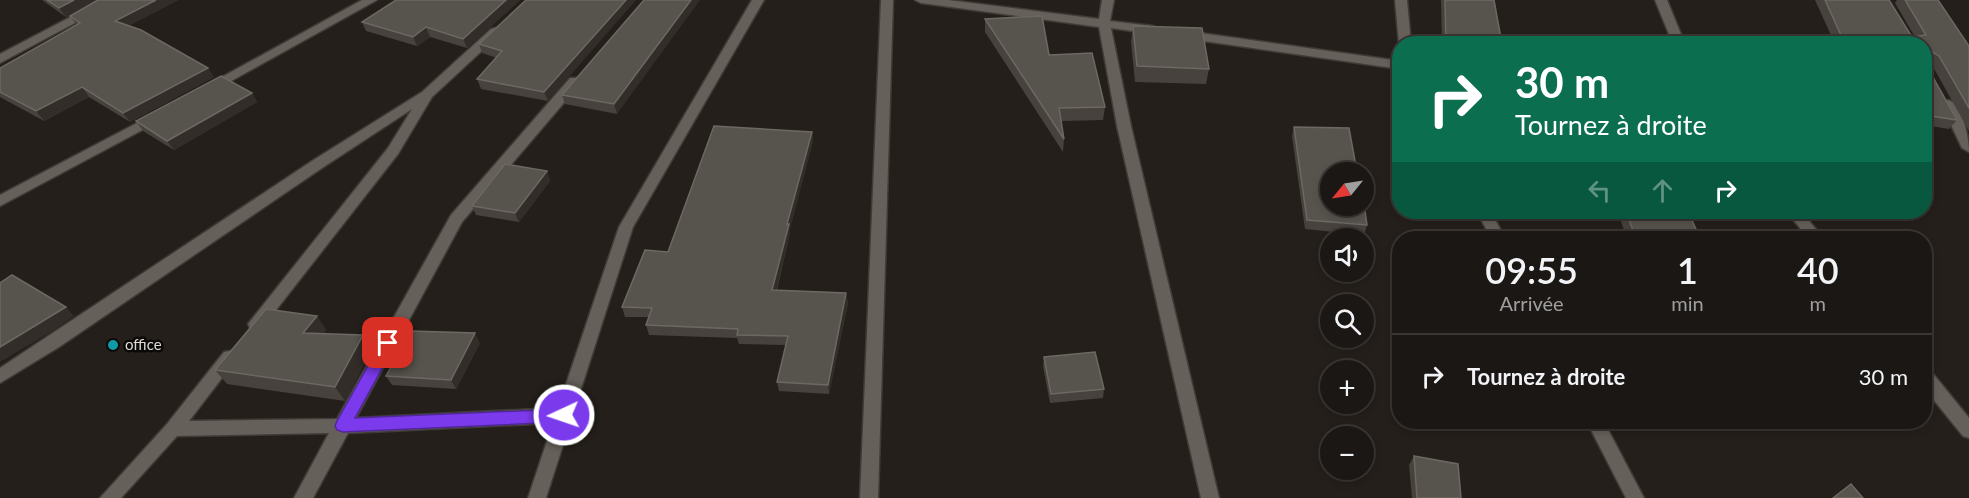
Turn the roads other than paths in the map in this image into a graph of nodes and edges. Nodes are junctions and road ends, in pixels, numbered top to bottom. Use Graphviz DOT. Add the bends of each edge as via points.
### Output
graph roads {
  1 [pos="112,0"];
  2 [pos="371,0"];
  3 [pos="758,0"];
  4 [pos="886,0"];
  5 [pos="921,0"];
  6 [pos="1108,0"];
  7 [pos="1401,0"];
  8 [pos="1661,0"];
  9 [pos="504,24"];
  10 [pos="1104,24"];
  11 [pos="1404,36"];
  12 [pos="1676,36"];
  13 [pos="0,59"];
  14 [pos="1392,65"];
  15 [pos="584,70"];
  16 [pos="1940,92"];
  17 [pos="427,95"];
  18 [pos="192,97"];
  19 [pos="172,108"];
  20 [pos="1969,148"];
  21 [pos="0,201"];
  22 [pos="1800,219"];
  23 [pos="1810,231"];
  24 [pos="0,376"];
  25 [pos="1932,385"];
  26 [pos="564,415"];
  27 [pos="343,426"];
  28 [pos="173,429"];
  29 [pos="1599,429"];
  30 [pos="1969,431"];
  31 [pos="109,498"];
  32 [pos="303,498"];
  33 [pos="537,498"];
  34 [pos="869,498"];
  35 [pos="1210,498"];
  36 [pos="1635,498"];
  1 -- 13 [label="street"];
  2 -- 18 [label="street"];
  3 -- 26 [label="street" via="626,227"];
  4 -- 34 [label="street"];
  5 -- 10 [label="street"];
  6 -- 10 [label="street"];
  7 -- 11 [label="street"];
  8 -- 12 [label="street"];
  9 -- 17 [label="street"];
  10 -- 14 [label="street"];
  10 -- 35 [label="street"];
  15 -- 27 [label="street" via="456,219"];
  16 -- 20 [label="street"];
  17 -- 24 [label="street" via="345,144"];
  17 -- 28 [label="street" via="393,151"];
  19 -- 21 [label="street"];
  22 -- 23 [label="street"];
  25 -- 30 [label="street"];
  26 -- 27 [label="street"];
  26 -- 33 [label="street"];
  27 -- 28 [label="street"];
  27 -- 32 [label="street"];
  28 -- 31 [label="street"];
  29 -- 36 [label="street"];
}
